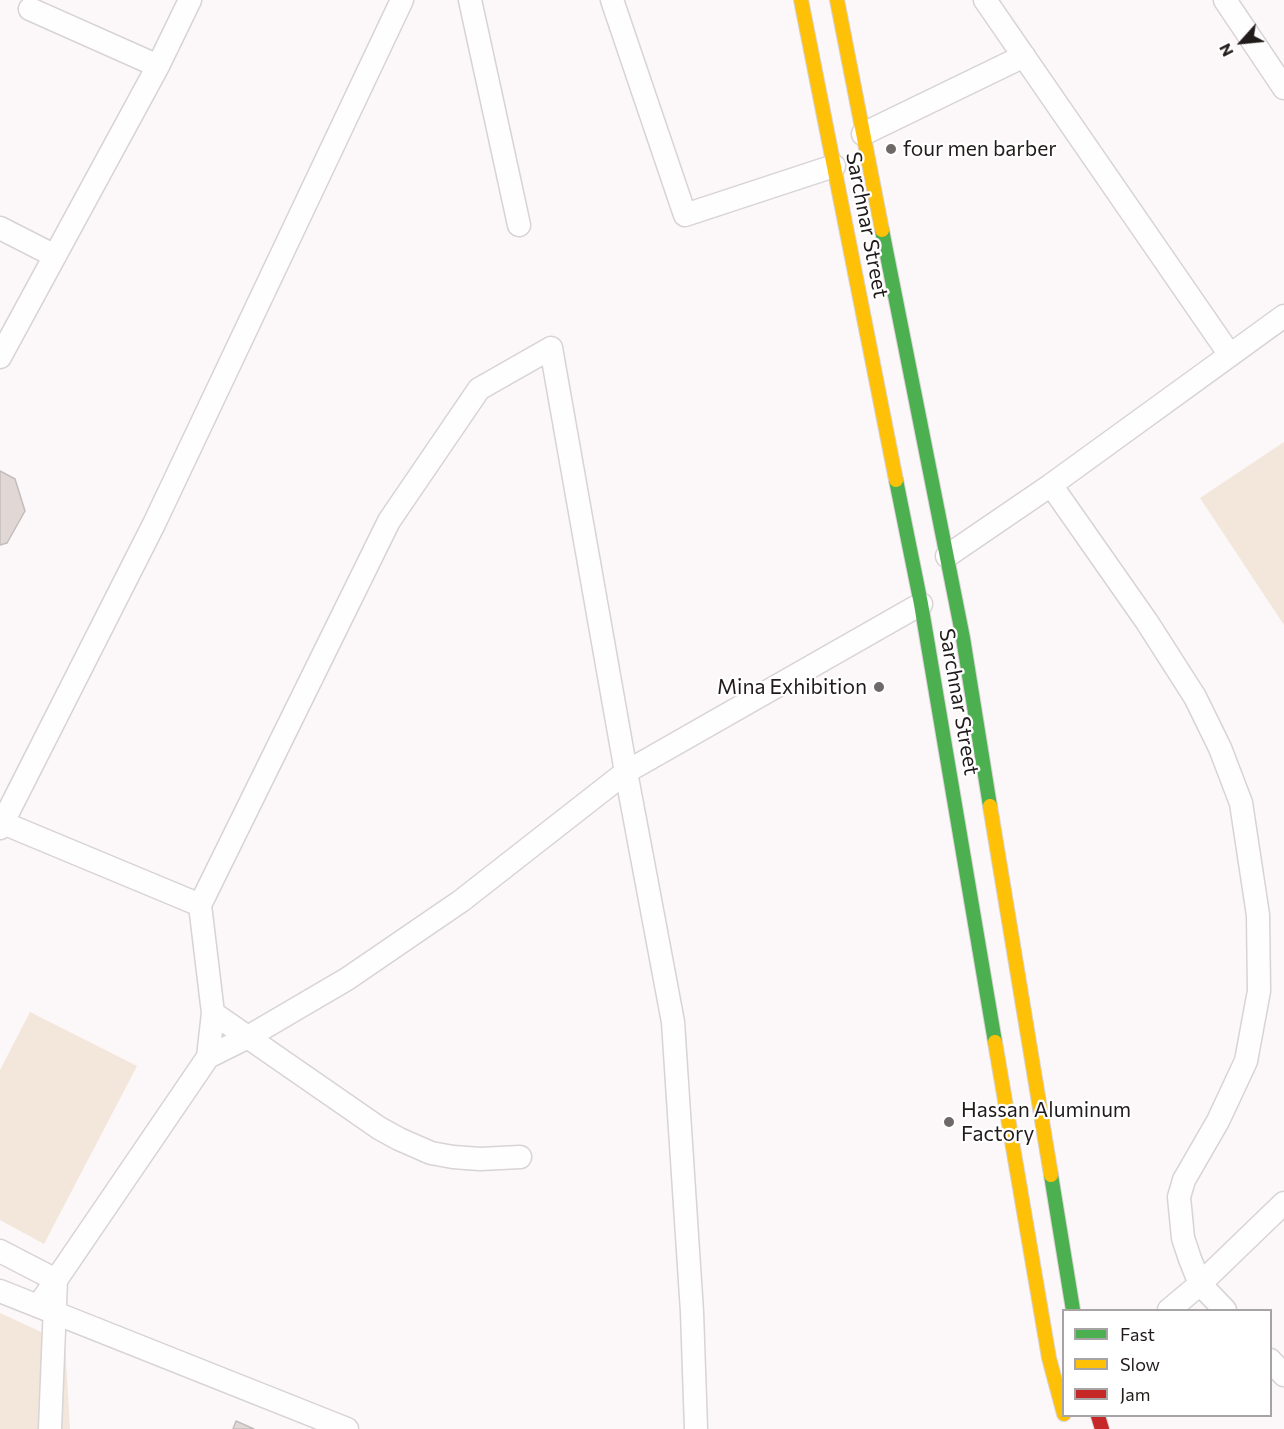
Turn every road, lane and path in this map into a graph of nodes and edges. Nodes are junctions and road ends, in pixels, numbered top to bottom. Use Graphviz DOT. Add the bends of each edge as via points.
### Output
graph roads {
  1 [pos="190,0"];
  2 [pos="402,0"];
  3 [pos="470,0"];
  4 [pos="612,0"];
  5 [pos="801,0"];
  6 [pos="985,0"];
  7 [pos="1225,0"];
  8 [pos="838,1"];
  9 [pos="30,9"];
  10 [pos="1024,56"];
  11 [pos="158,66"];
  12 [pos="1284,88"];
  13 [pos="863,134"];
  14 [pos="834,166"];
  15 [pos="519,225"];
  16 [pos="0,228"];
  17 [pos="55,256"];
  18 [pos="1284,316"];
  19 [pos="1230,355"];
  20 [pos="0,357"];
  21 [pos="1051,485"];
  22 [pos="947,556"];
  23 [pos="921,604"];
  24 [pos="626,772"];
  25 [pos="1,825"];
  26 [pos="200,905"];
  27 [pos="213,1013"];
  28 [pos="248,1037"];
  29 [pos="208,1057"];
  30 [pos="1028,1142"];
  31 [pos="520,1156"];
  32 [pos="1284,1203"];
  33 [pos="0,1251"];
  34 [pos="56,1280"];
  35 [pos="1200,1284"];
  36 [pos="0,1291"];
  37 [pos="46,1308"];
  38 [pos="1072,1309"];
  39 [pos="1170,1309"];
  40 [pos="1223,1309"];
  41 [pos="1272,1362"];
  42 [pos="1284,1375"];
  43 [pos="1062,1407"];
  44 [pos="50,1429"];
  45 [pos="347,1429"];
  46 [pos="696,1429"];
  1 -- 11 [label="street"];
  2 -- 25 [label="street" via="154,524"];
  3 -- 15 [label="street"];
  4 -- 14 [label="street" via="685,215"];
  5 -- 14 [label="street, Sarchnar Street"];
  6 -- 10 [label="street"];
  7 -- 12 [label="street"];
  8 -- 13 [label="street, Sarchnar Street"];
  9 -- 11 [label="street"];
  10 -- 13 [label="street"];
  10 -- 19 [label="street"];
  11 -- 17 [label="street"];
  13 -- 22 [label="street, Sarchnar Street"];
  14 -- 23 [label="street, Sarchnar Street"];
  16 -- 17 [label="street"];
  17 -- 20 [label="street"];
  18 -- 19 [label="street"];
  19 -- 21 [label="street"];
  21 -- 22 [label="street"];
  21 -- 35 [label="street" via="1195,697 1241,803 1258,915 1258,991 1246,1061 1184,1180 1179,1197 1183,1238"];
  22 -- 30 [label="street, Sarchnar Street" via="967,662"];
  23 -- 24 [label="street"];
  23 -- 30 [label="street, Sarchnar Street"];
  24 -- 26 [label="street" via="551,348 479,389 389,521"];
  24 -- 28 [label="street" via="460,901 346,979"];
  24 -- 46 [label="street" via="673,1022"];
  25 -- 26 [label="street"];
  26 -- 27 [label="street"];
  27 -- 28 [label="street"];
  27 -- 29 [label="street"];
  28 -- 29 [label="street"];
  28 -- 31 [label="street" via="379,1128 431,1153 480,1159"];
  29 -- 34 [label="street"];
  30 -- 38 [label="street, Sarchnar Street"];
  30 -- 43 [label="street, Sarchnar Street" via="1049,1358"];
  32 -- 35 [label="street"];
  33 -- 34 [label="street"];
  34 -- 37 [label="street"];
  35 -- 39 [label="street"];
  35 -- 40 [label="street"];
  36 -- 37 [label="street"];
  37 -- 44 [label="street"];
  37 -- 45 [label="street"];
  41 -- 42 [label="street"];
}
